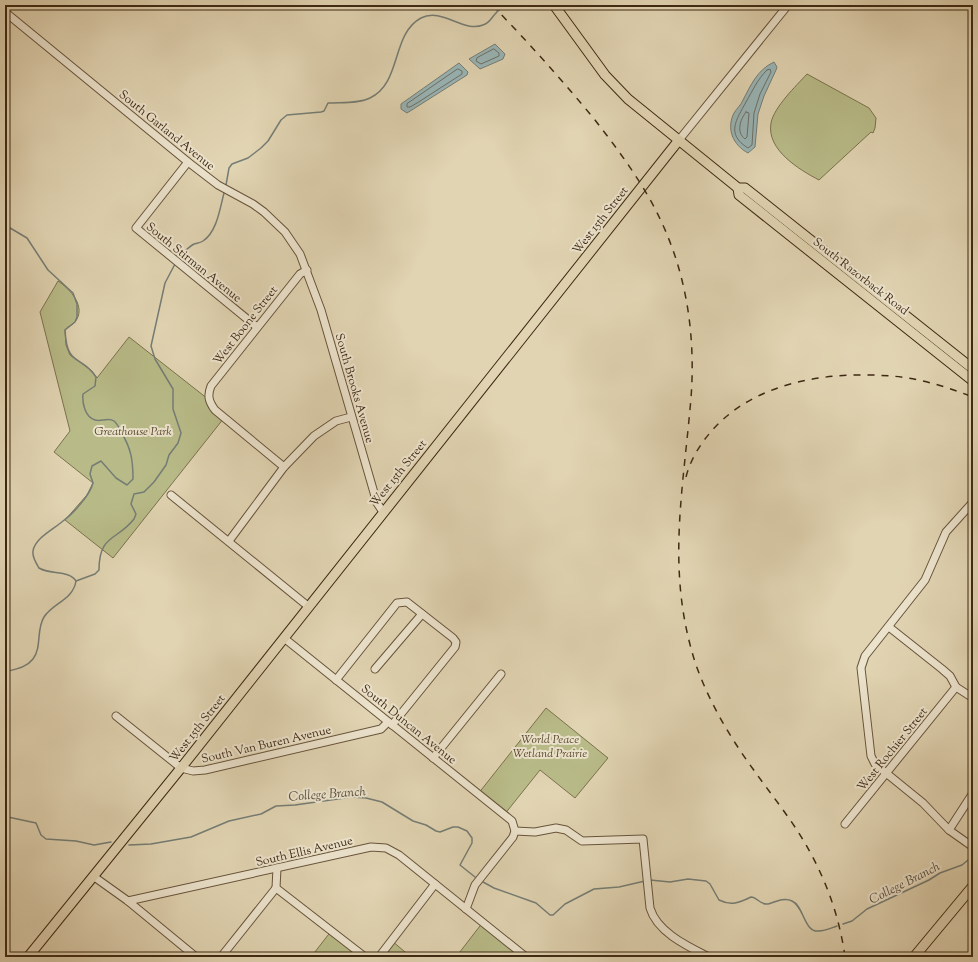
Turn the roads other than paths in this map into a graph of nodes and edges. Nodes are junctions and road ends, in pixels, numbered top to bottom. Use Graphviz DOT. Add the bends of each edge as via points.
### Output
graph roads {
  1 [pos="554,5"];
  2 [pos="788,5"];
  3 [pos="5,12"];
  4 [pos="679,140"];
  5 [pos="188,162"];
  6 [pos="738,188"];
  7 [pos="307,270"];
  8 [pos="257,327"];
  9 [pos="973,369"];
  10 [pos="973,381"];
  11 [pos="351,417"];
  12 [pos="284,467"];
  13 [pos="171,495"];
  14 [pos="973,502"];
  15 [pos="383,512"];
  16 [pos="229,541"];
  17 [pos="308,607"];
  18 [pos="422,614"];
  19 [pos="889,627"];
  20 [pos="284,638"];
  21 [pos="376,669"];
  22 [pos="501,674"];
  23 [pos="336,680"];
  24 [pos="956,687"];
  25 [pos="973,698"];
  26 [pos="116,716"];
  27 [pos="390,723"];
  28 [pos="433,758"];
  29 [pos="181,768"];
  30 [pos="886,774"];
  31 [pos="973,793"];
  32 [pos="845,824"];
  33 [pos="949,830"];
  34 [pos="515,831"];
  35 [pos="973,847"];
  36 [pos="277,868"];
  37 [pos="93,876"];
  38 [pos="435,884"];
  39 [pos="973,886"];
  40 [pos="276,888"];
  41 [pos="128,902"];
  42 [pos="466,909"];
  43 [pos="32,955"];
  44 [pos="196,957"];
  45 [pos="221,957"];
  46 [pos="365,957"];
  47 [pos="379,957"];
  48 [pos="526,957"];
  49 [pos="709,957"];
  50 [pos="914,957"];
  1 -- 4 [label="main road, South Razorback Road" via="605,75 628,99"];
  2 -- 4 [label="street, West 15th Street"];
  3 -- 5 [label="street, South Garland Avenue"];
  4 -- 6 [label="main road, South Razorback Road"];
  4 -- 15 [label="main road, West 15th Street"];
  5 -- 7 [label="street, South Garland Avenue" via="218,185 253,204 274,221 293,242"];
  5 -- 8 [label="street, South Stirman Avenue" via="136,228"];
  6 -- 9 [label="main road, South Razorback Road" via="745,188"];
  6 -- 10 [label="main road, South Razorback Road" via="739,195"];
  7 -- 8 [label="street, West Boone Street" via="300,274"];
  7 -- 11 [label="street, South Brooks Avenue"];
  8 -- 12 [label="street, West Boone Street" via="211,386 209,399 215,410"];
  11 -- 12 [label="street" via="325,427"];
  11 -- 15 [label="street, South Brooks Avenue" via="377,503"];
  12 -- 16 [label="street"];
  13 -- 16 [label="street"];
  14 -- 19 [label="street" via="946,532 925,580"];
  15 -- 17 [label="main road, West 15th Street"];
  16 -- 17 [label="street"];
  17 -- 20 [label="main road, West 15th Street"];
  18 -- 21 [label="street"];
  18 -- 23 [label="street" via="406,602 398,603"];
  18 -- 27 [label="street" via="453,638 456,642 455,648"];
  19 -- 24 [label="street" via="945,672"];
  19 -- 30 [label="street" via="865,656 861,668 871,756 875,764"];
  20 -- 23 [label="street, South Duncan Avenue"];
  20 -- 29 [label="main road, West 15th Street"];
  22 -- 28 [label="street"];
  23 -- 27 [label="street, South Duncan Avenue"];
  24 -- 25 [label="street"];
  24 -- 30 [label="street, West Rochier Street"];
  26 -- 29 [label="street"];
  27 -- 28 [label="street, South Duncan Avenue"];
  27 -- 29 [label="street, South Van Buren Avenue" via="382,729 205,770"];
  28 -- 34 [label="street, South Duncan Avenue" via="512,821"];
  29 -- 37 [label="main road, West 15th Street"];
  30 -- 32 [label="street, West Rochier Street"];
  30 -- 33 [label="street" via="923,803"];
  31 -- 33 [label="street"];
  33 -- 35 [label="street"];
  34 -- 42 [label="street" via="475,885"];
  34 -- 49 [label="street" via="535,832 556,828 566,830 582,841 643,839 652,916 660,926 679,940"];
  36 -- 38 [label="street, South Ellis Avenue" via="378,847 393,851"];
  36 -- 40 [label="street"];
  36 -- 41 [label="street, South Ellis Avenue"];
  37 -- 41 [label="street"];
  37 -- 43 [label="main road, West 15th Street"];
  38 -- 42 [label="street, South Ellis Avenue"];
  38 -- 47 [label="street"];
  39 -- 50 [label="main road"];
  40 -- 45 [label="street"];
  40 -- 46 [label="street"];
  41 -- 44 [label="street"];
  42 -- 48 [label="street, South Ellis Avenue"];
}
